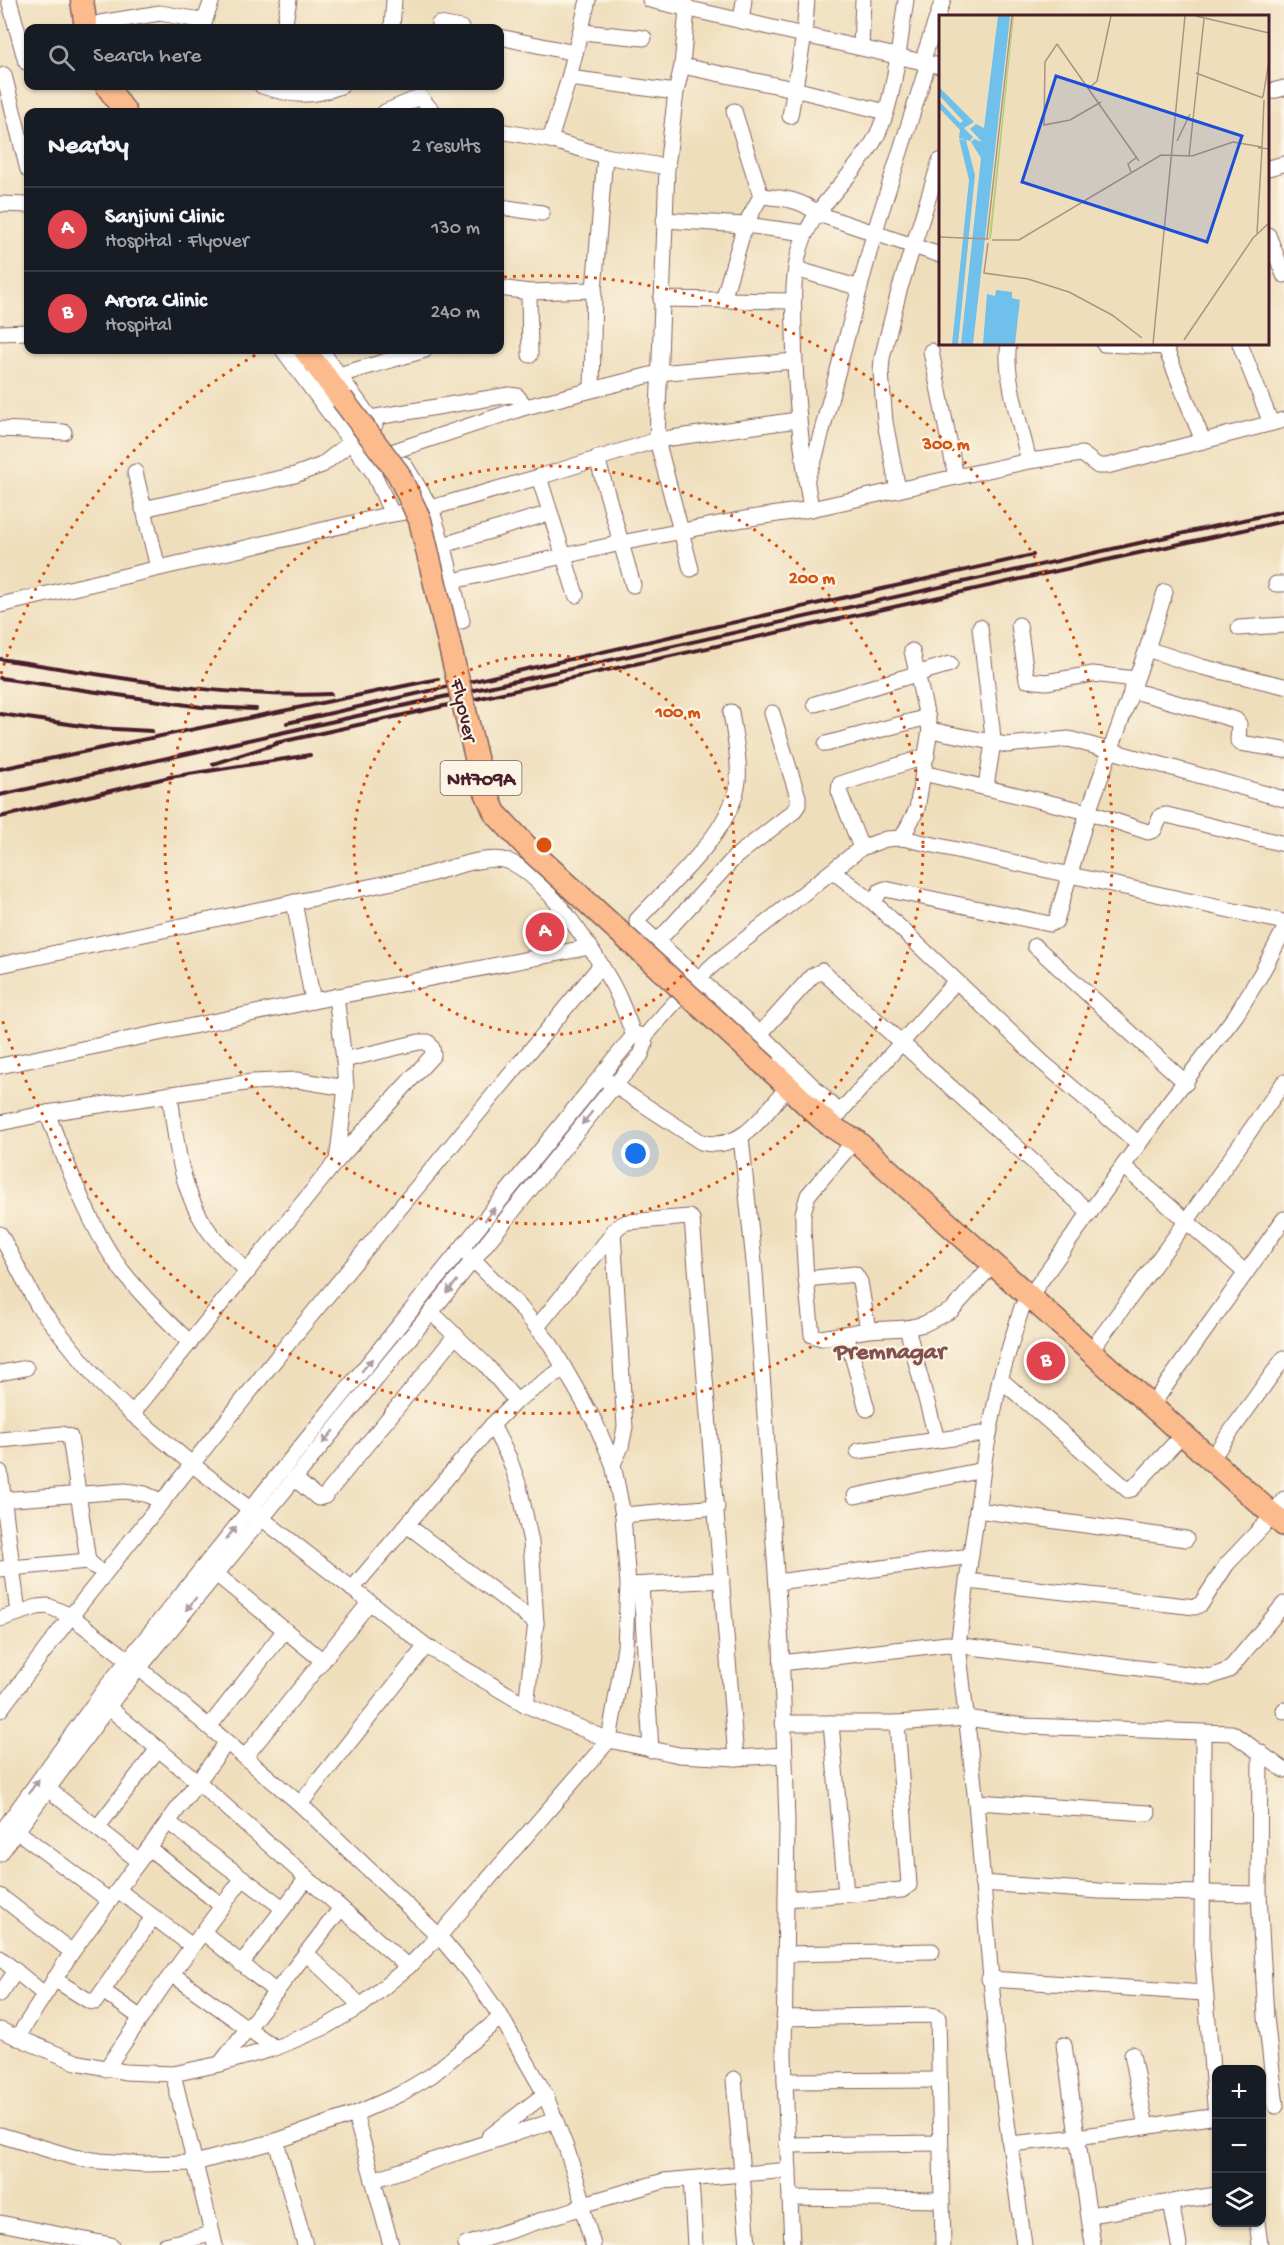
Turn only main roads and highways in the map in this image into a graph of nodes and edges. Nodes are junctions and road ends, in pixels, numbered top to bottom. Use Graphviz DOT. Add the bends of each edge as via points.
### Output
graph roads {
  1 [pos="82,0"];
  2 [pos="97,0"];
  3 [pos="94,24"];
  4 [pos="95,24"];
  5 [pos="109,90"];
  6 [pos="122,90"];
  7 [pos="121,108"];
  8 [pos="131,108"];
  9 [pos="308,354"];
  10 [pos="842,1132"];
  11 [pos="1025,1302"];
  12 [pos="1276,1516"];
  13 [pos="1284,1543"];
  1 -- 3 [label="highway"];
  2 -- 4 [label="highway"];
  5 -- 7 [label="highway"];
  6 -- 8 [label="highway"];
  9 -- 10 [label="highway, Flyover / NH709A, bridge" via="398,473 420,520 482,783 495,813 530,850"];
  10 -- 11 [label="highway, NH709A"];
  10 -- 11 [label="highway, NH709A" via="985,1273"];
  11 -- 12 [label="highway, NH709A" via="1090,1352"];
  11 -- 12 [label="highway, NH709A" via="1175,1443"];
  12 -- 13 [label="highway, NH709A"];
}
